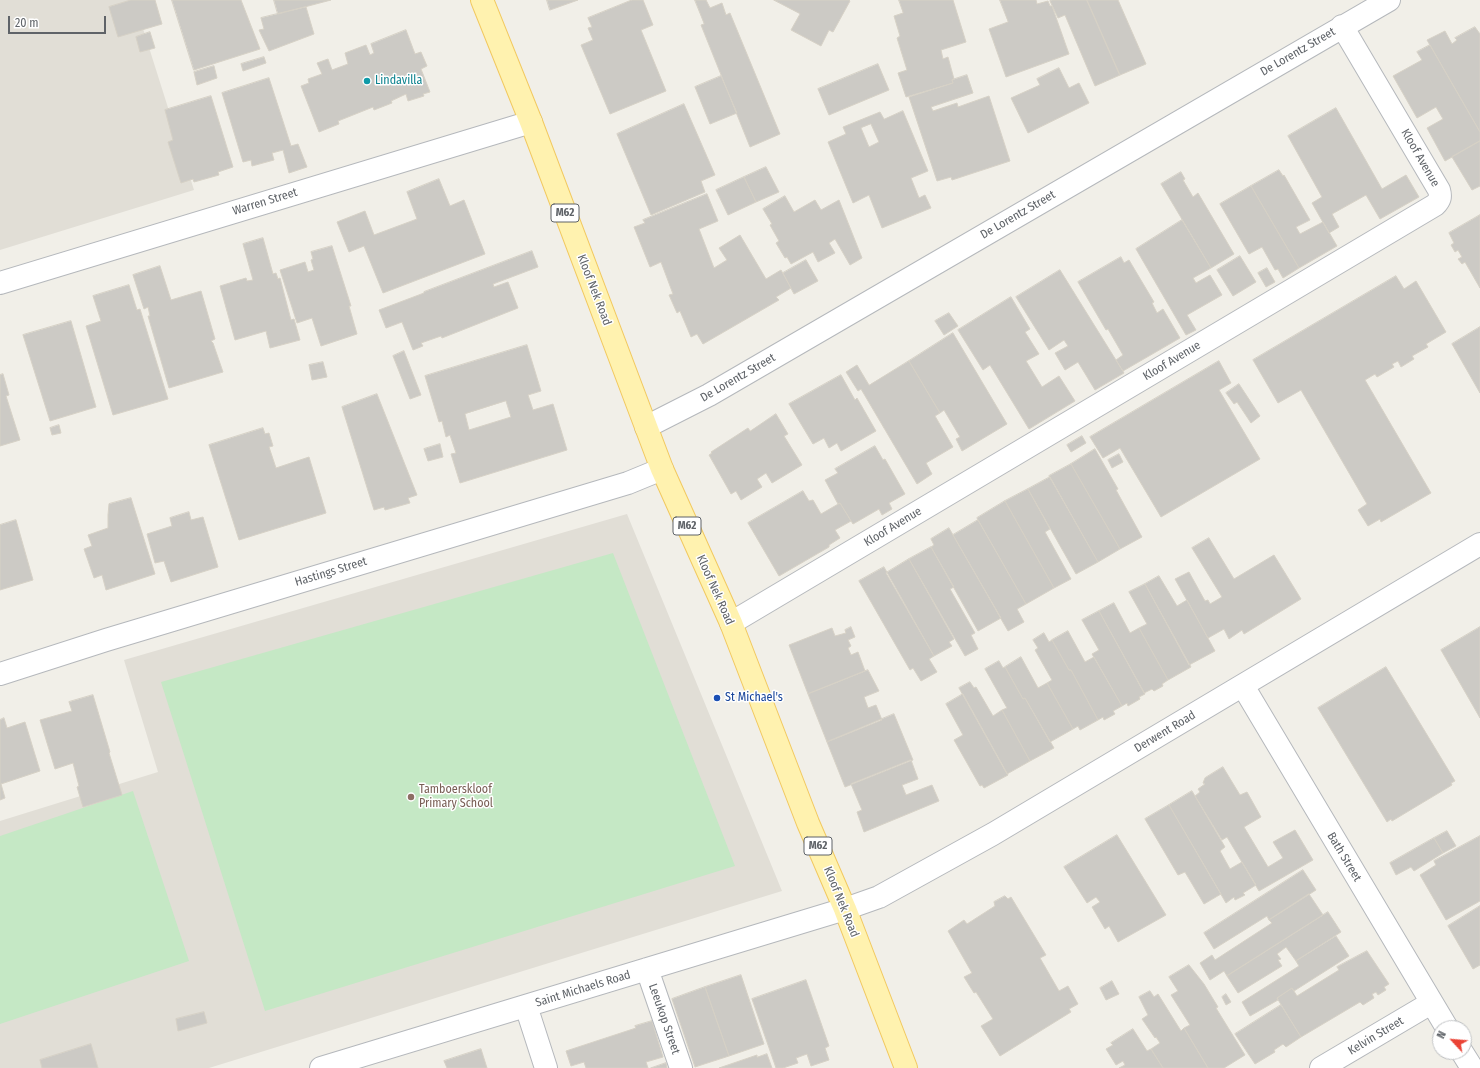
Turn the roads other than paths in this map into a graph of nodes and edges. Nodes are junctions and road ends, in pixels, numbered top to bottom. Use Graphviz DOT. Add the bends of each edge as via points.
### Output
graph roads {
  1 [pos="482,0"];
  2 [pos="1389,0"];
  3 [pos="1342,26"];
  4 [pos="531,122"];
  5 [pos="0,283"];
  6 [pos="646,427"];
  7 [pos="662,469"];
  8 [pos="1480,544"];
  9 [pos="731,623"];
  10 [pos="0,674"];
  11 [pos="1243,686"];
  12 [pos="845,909"];
  13 [pos="647,969"];
  14 [pos="1431,1003"];
  15 [pos="526,1006"];
  16 [pos="1442,1020"];
  17 [pos="321,1068"];
  18 [pos="546,1068"];
  19 [pos="681,1068"];
  20 [pos="906,1068"];
  21 [pos="1322,1068"];
  1 -- 4 [label="main road, Kloof Nek Road / M62"];
  2 -- 3 [label="street, De Lorentz Street"];
  3 -- 6 [label="street, De Lorentz Street" via="709,395"];
  3 -- 9 [label="street, Kloof Avenue" via="1439,190 1439,201 1435,205"];
  4 -- 5 [label="street, Warren Street"];
  4 -- 6 [label="main road, Kloof Nek Road / M62"];
  6 -- 7 [label="main road, Kloof Nek Road / M62"];
  7 -- 9 [label="main road, Kloof Nek Road / M62"];
  7 -- 10 [label="street, Hastings Street" via="628,483"];
  8 -- 11 [label="street, Derwent Road"];
  9 -- 12 [label="main road, Kloof Nek Road / M62" via="808,823"];
  11 -- 12 [label="street, Derwent Road" via="993,834 880,897"];
  11 -- 14 [label="street, Bath Street"];
  12 -- 13 [label="street, Saint Michaels Road"];
  12 -- 20 [label="main road, Kloof Nek Road / M62"];
  13 -- 15 [label="street, Saint Michaels Road"];
  13 -- 19 [label="street, Leeukop Street"];
  14 -- 16 [label="street, Bath Street"];
  14 -- 21 [label="street, Kelvin Street"];
  15 -- 17 [label="street, Saint Michaels Road"];
  15 -- 18 [label="street"];
}
